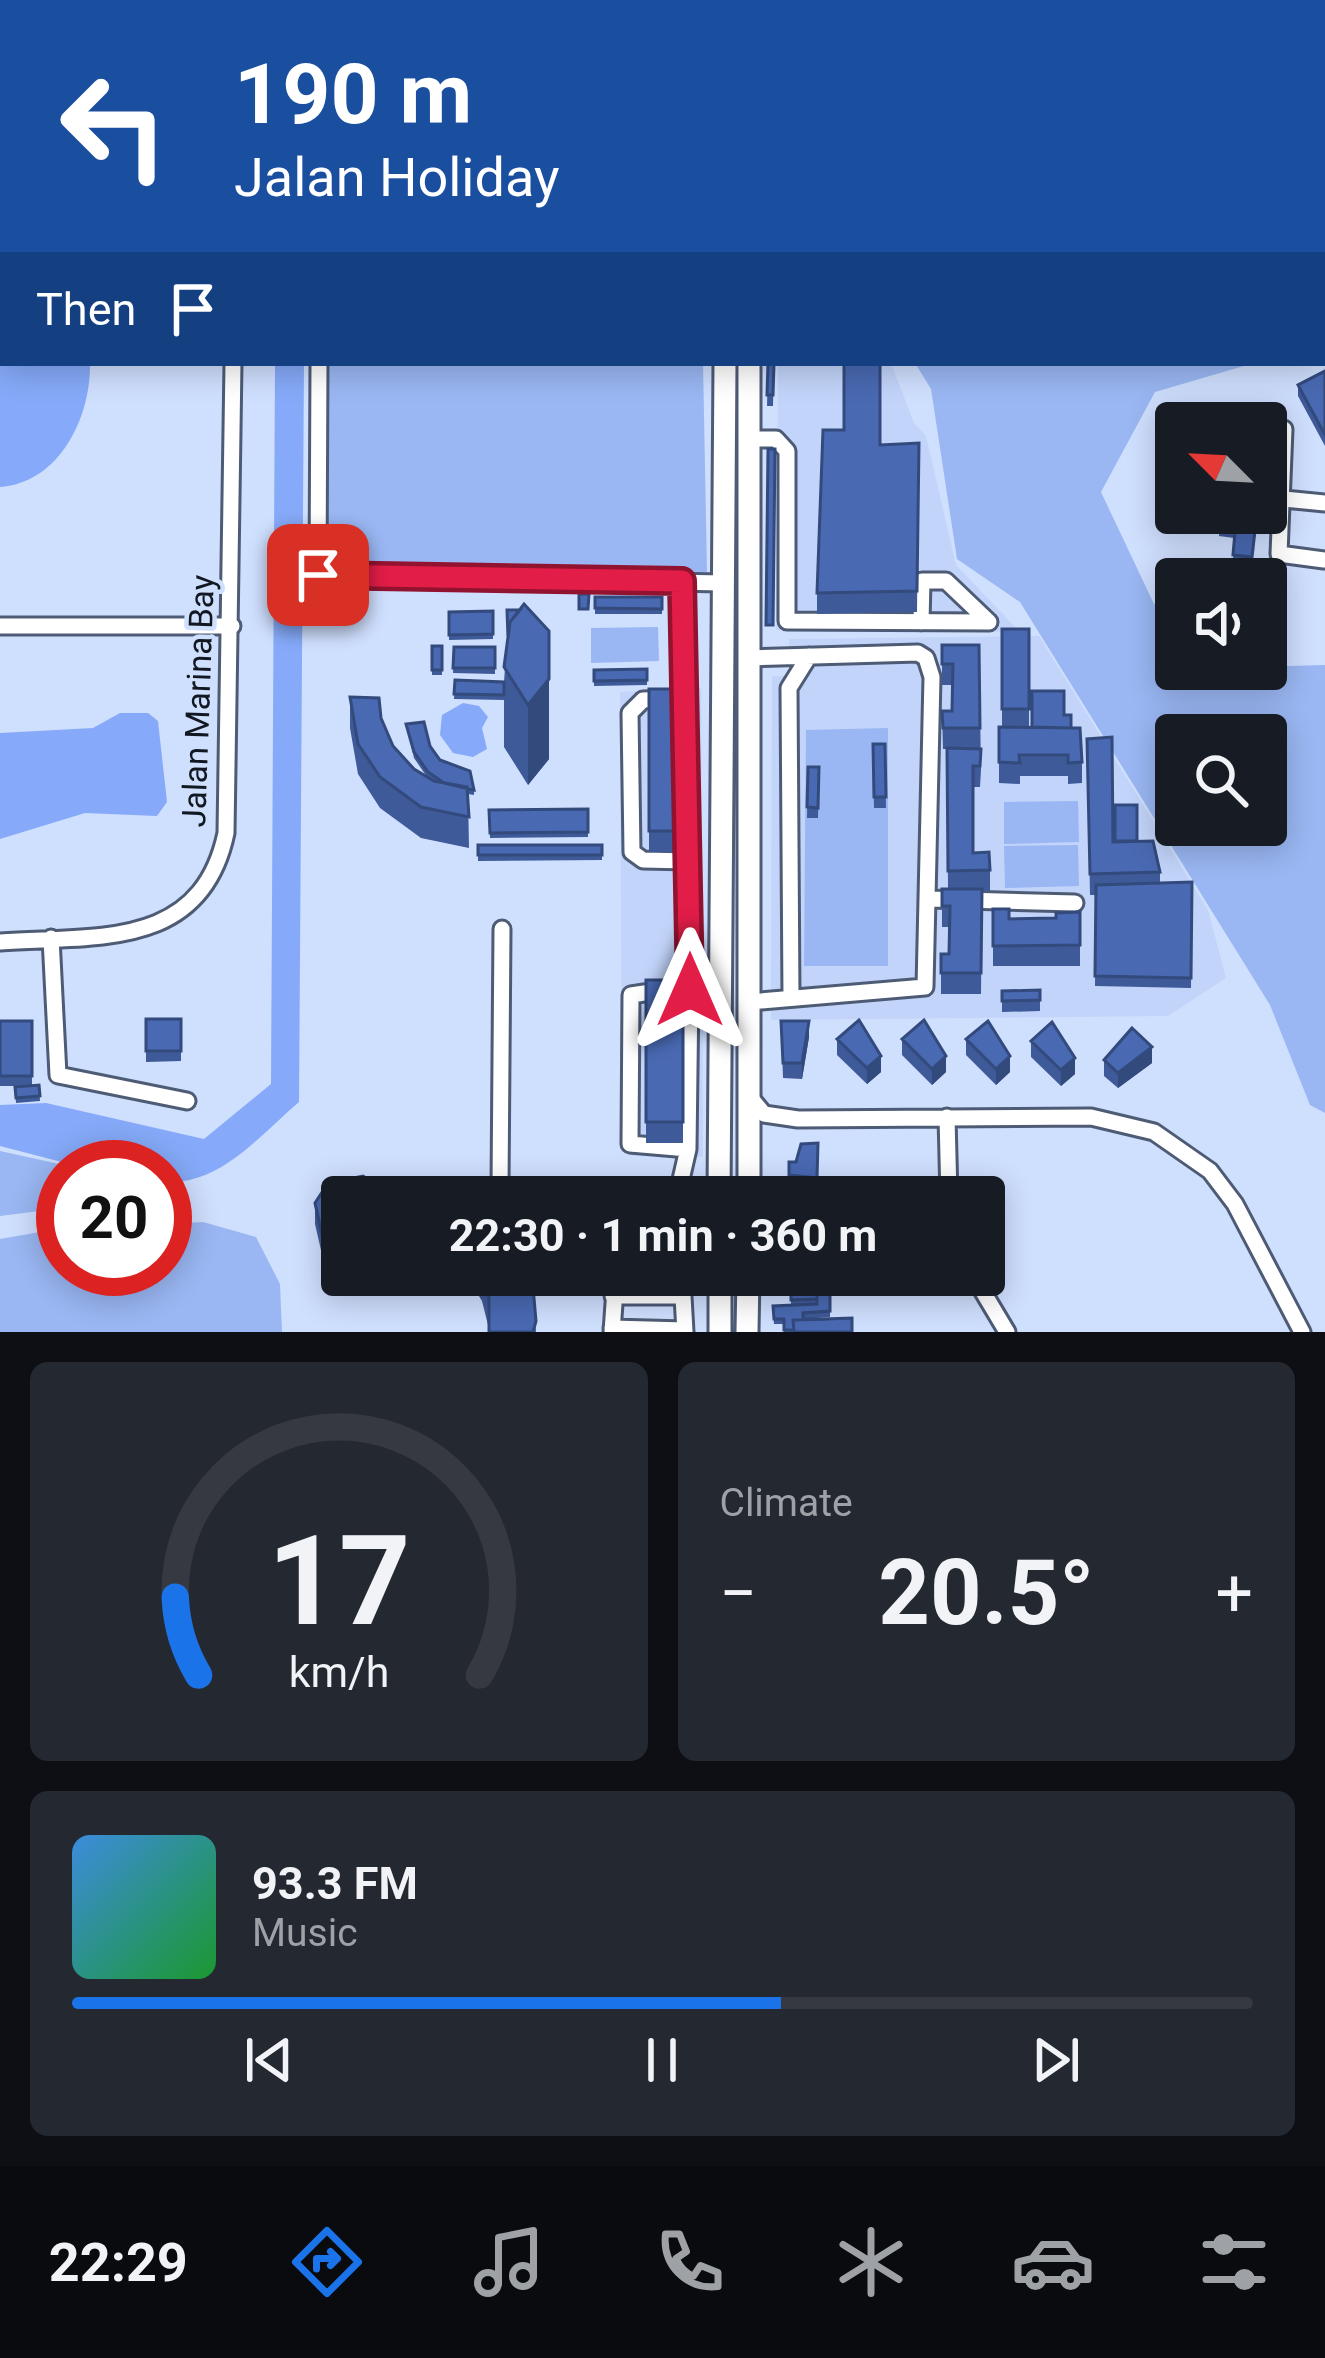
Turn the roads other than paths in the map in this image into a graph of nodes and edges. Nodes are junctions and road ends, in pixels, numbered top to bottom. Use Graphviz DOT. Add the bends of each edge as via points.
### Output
graph roads {
  1 [pos="233,366"];
  2 [pos="319,366"];
  3 [pos="749,366"];
  4 [pos="724,367"];
  5 [pos="752,439"];
  6 [pos="1287,499"];
  7 [pos="1325,503"];
  8 [pos="1281,534"];
  9 [pos="1324,560"];
  10 [pos="682,581"];
  11 [pos="722,583"];
  12 [pos="921,622"];
  13 [pos="0,626"];
  14 [pos="232,626"];
  15 [pos="809,656"];
  16 [pos="749,658"];
  17 [pos="688,699"];
  18 [pos="689,861"];
  19 [pos="929,899"];
  20 [pos="1075,903"];
  21 [pos="502,929"];
  22 [pos="51,938"];
  23 [pos="0,942"];
  24 [pos="690,990"];
  25 [pos="790,998"];
  26 [pos="749,1002"];
  27 [pos="748,1094"];
  28 [pos="187,1101"];
  29 [pos="947,1117"];
  30 [pos="798,1119"];
  31 [pos="748,1144"];
  32 [pos="688,1149"];
  33 [pos="500,1176"];
  34 [pos="682,1176"];
  35 [pos="719,1176"];
  36 [pos="747,1176"];
  37 [pos="948,1176"];
  38 [pos="614,1296"];
  39 [pos="683,1296"];
  40 [pos="719,1296"];
  41 [pos="741,1296"];
  42 [pos="748,1296"];
  43 [pos="986,1296"];
  44 [pos="748,1309"];
  45 [pos="612,1330"];
  46 [pos="685,1331"];
  47 [pos="720,1332"];
  48 [pos="747,1332"];
  49 [pos="1007,1332"];
  50 [pos="1302,1332"];
  1 -- 14 [label="street, Jalan Marina Bay"];
  2 -- 10 [label="street" via="318,575"];
  3 -- 5 [label="main road"];
  4 -- 11 [label="main road"];
  5 -- 12 [label="street" via="776,439 787,451 787,621"];
  5 -- 16 [label="main road"];
  6 -- 7 [label="street"];
  8 -- 9 [label="street" via="1279,554"];
  10 -- 11 [label="street"];
  10 -- 17 [label="street"];
  11 -- 35 [label="main road"];
  12 -- 12 [label="street" via="943,622 989,622 946,581 922,581"];
  13 -- 14 [label="street"];
  14 -- 22 [label="street, Jalan Marina Bay" via="226,833 213,874 185,907 148,930"];
  15 -- 16 [label="street"];
  15 -- 19 [label="street" via="918,653 931,666"];
  15 -- 25 [label="street" via="790,688"];
  16 -- 26 [label="main road"];
  17 -- 18 [label="street"];
  17 -- 18 [label="street" via="635,704 631,759 632,852 644,860"];
  18 -- 24 [label="street"];
  19 -- 20 [label="street"];
  19 -- 25 [label="street" via="928,979 920,991"];
  21 -- 33 [label="street"];
  22 -- 23 [label="street, Jalan Marina Bay"];
  22 -- 28 [label="street" via="58,1075"];
  24 -- 32 [label="street"];
  24 -- 32 [label="street" via="631,995 630,1144"];
  25 -- 26 [label="street"];
  26 -- 27 [label="main road"];
  27 -- 30 [label="street" via="764,1114"];
  27 -- 31 [label="main road"];
  29 -- 30 [label="street"];
  29 -- 37 [label="street"];
  29 -- 50 [label="street" via="1108,1119 1183,1148 1235,1204"];
  30 -- 31 [label="street"];
  31 -- 36 [label="main road"];
  32 -- 34 [label="street"];
  38 -- 45 [label="street"];
  39 -- 46 [label="street"];
  40 -- 47 [label="main road"];
  41 -- 44 [label="main road"];
  42 -- 44 [label="main road"];
  43 -- 49 [label="street"];
  44 -- 48 [label="main road"];
  45 -- 46 [label="street"];
}
